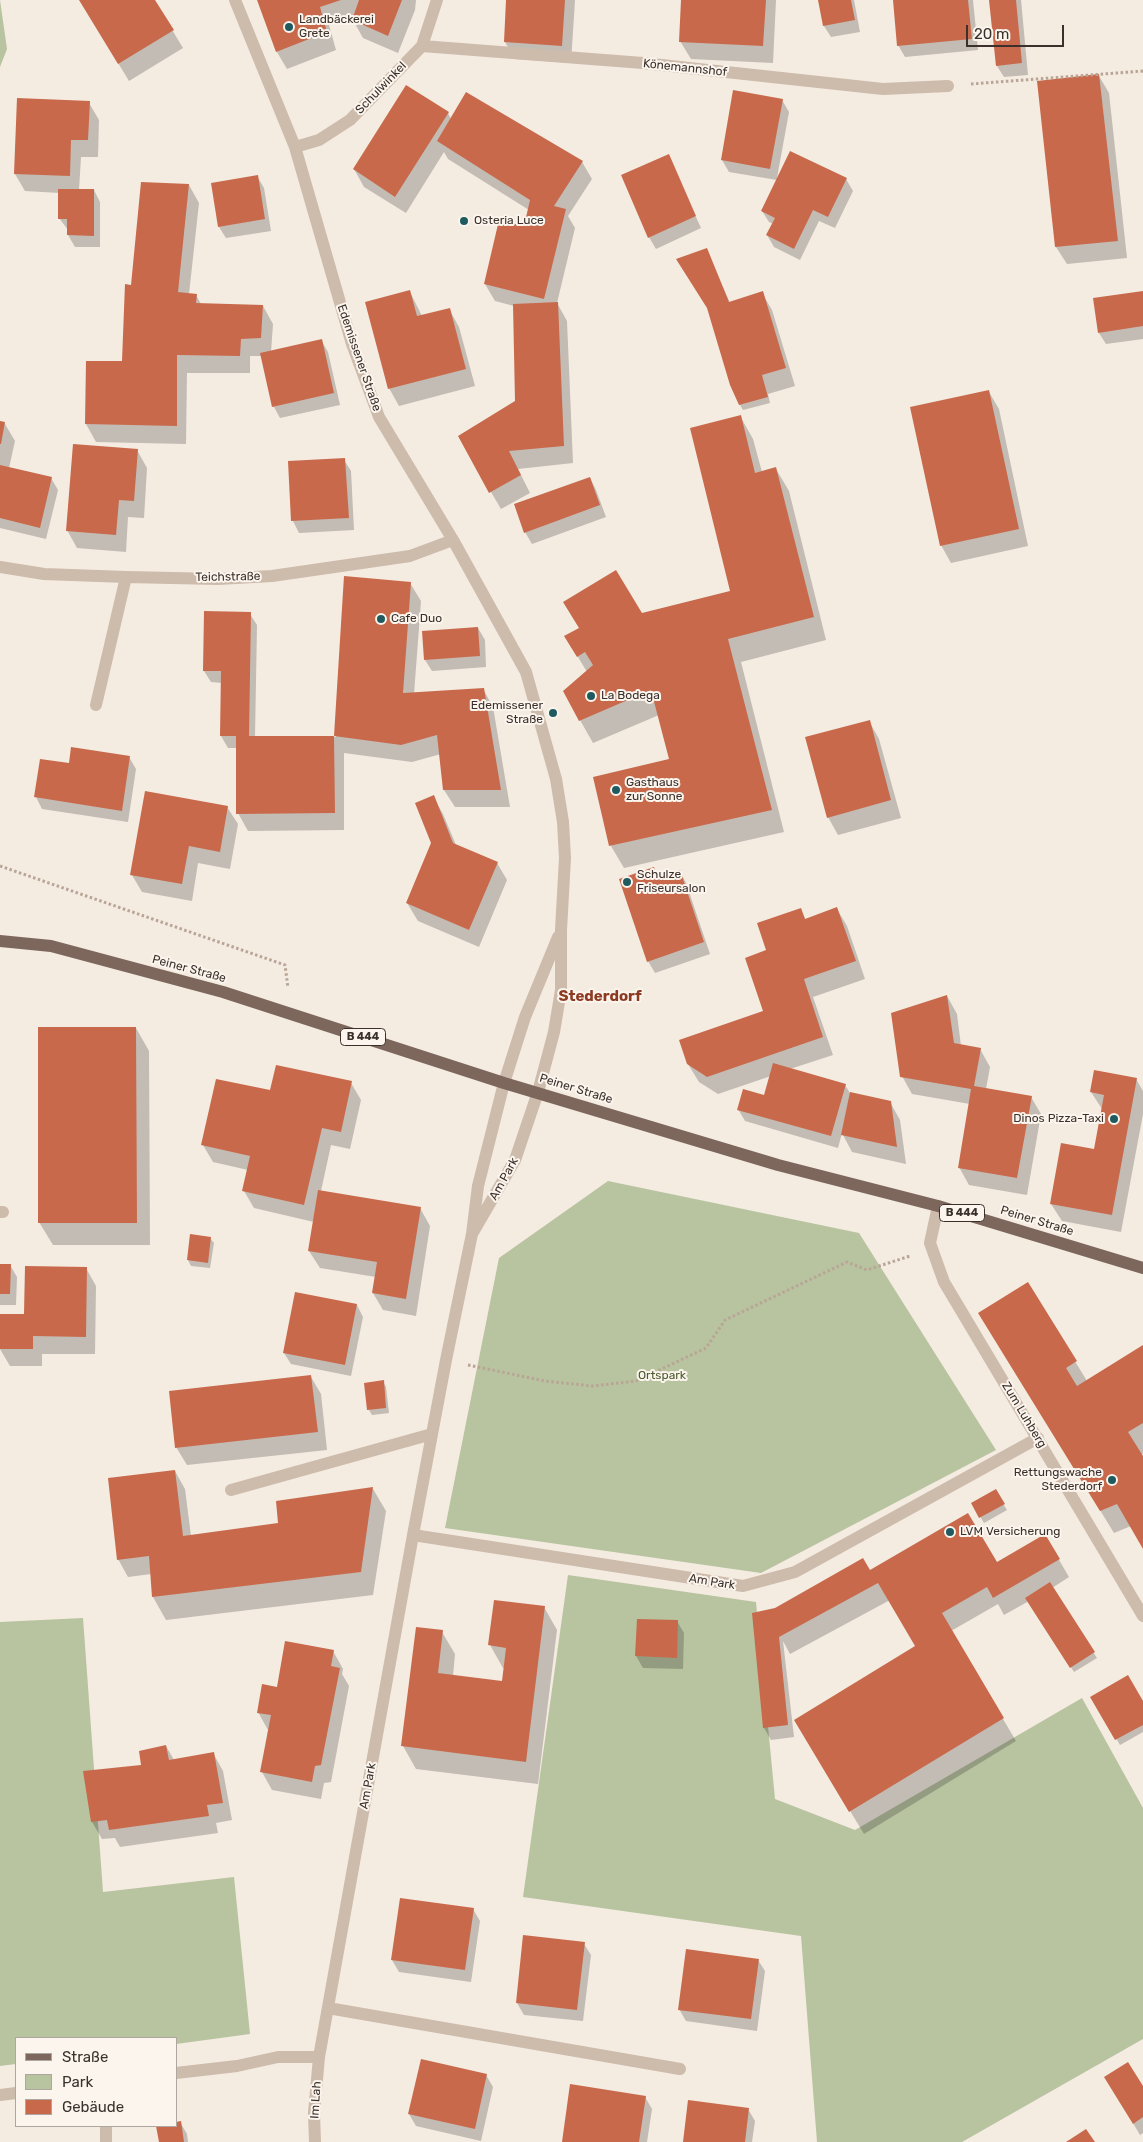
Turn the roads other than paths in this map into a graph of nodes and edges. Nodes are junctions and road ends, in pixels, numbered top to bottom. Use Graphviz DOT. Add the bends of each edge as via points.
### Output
graph roads {
  1 [pos="235,0"];
  2 [pos="437,0"];
  3 [pos="422,46"];
  4 [pos="948,86"];
  5 [pos="295,148"];
  6 [pos="453,540"];
  7 [pos="0,567"];
  8 [pos="126,577"];
  9 [pos="96,705"];
  10 [pos="561,930"];
  11 [pos="0,940"];
  12 [pos="504,1083"];
  13 [pos="538,1092"];
  14 [pos="938,1206"];
  15 [pos="472,1234"];
  16 [pos="1143,1268"];
  17 [pos="432,1434"];
  18 [pos="1038,1438"];
  19 [pos="231,1490"];
  20 [pos="413,1535"];
  21 [pos="1143,1616"];
  22 [pos="328,2008"];
  23 [pos="319,2058"];
  24 [pos="680,2069"];
  25 [pos="178,2073"];
  26 [pos="15,2093"];
  27 [pos="0,2095"];
  28 [pos="106,2127"];
  29 [pos="106,2142"];
  30 [pos="315,2142"];
  1 -- 5 [label="street, Edemissener Straße"];
  2 -- 3 [label="street, Schulwinkel"];
  3 -- 4 [label="street, Könemannshof" via="643,63 883,89"];
  3 -- 5 [label="street, Schulwinkel" via="350,120 319,140"];
  5 -- 6 [label="street, Edemissener Straße" via="352,344 379,417"];
  6 -- 8 [label="street, Teichstraße" via="410,556 272,576 218,579"];
  6 -- 10 [label="street, Edemissener Straße" via="526,672 556,779 565,858"];
  7 -- 8 [label="street, Teichstraße" via="44,574"];
  8 -- 9 [label="street"];
  10 -- 12 [label="street, Edemissener Straße" via="525,1017"];
  10 -- 13 [label="street, Edemissener Straße" via="561,990"];
  11 -- 12 [label="main road, Peiner Straße / B 444" via="50,946 223,992"];
  12 -- 13 [label="main road, Peiner Straße / B 444"];
  12 -- 15 [label="street, Am Park" via="478,1186"];
  13 -- 14 [label="main road, Peiner Straße / B 444" via="778,1165"];
  13 -- 15 [label="street, Am Park" via="515,1160"];
  14 -- 16 [label="main road, Peiner Straße / B 444"];
  14 -- 18 [label="street, Zum Luhberg" via="930,1243 944,1282"];
  15 -- 17 [label="street, Am Park"];
  17 -- 19 [label="street"];
  17 -- 20 [label="street, Am Park"];
  18 -- 20 [label="street, Am Park" via="795,1572 743,1586"];
  18 -- 21 [label="street, Zum Luhberg"];
  20 -- 22 [label="street, Am Park"];
  22 -- 23 [label="street, Am Park"];
  22 -- 24 [label="street"];
  23 -- 25 [label="street" via="278,2057 237,2066"];
  23 -- 30 [label="street, Im Lah"];
  26 -- 27 [label="street"];
  28 -- 29 [label="street"];
}
